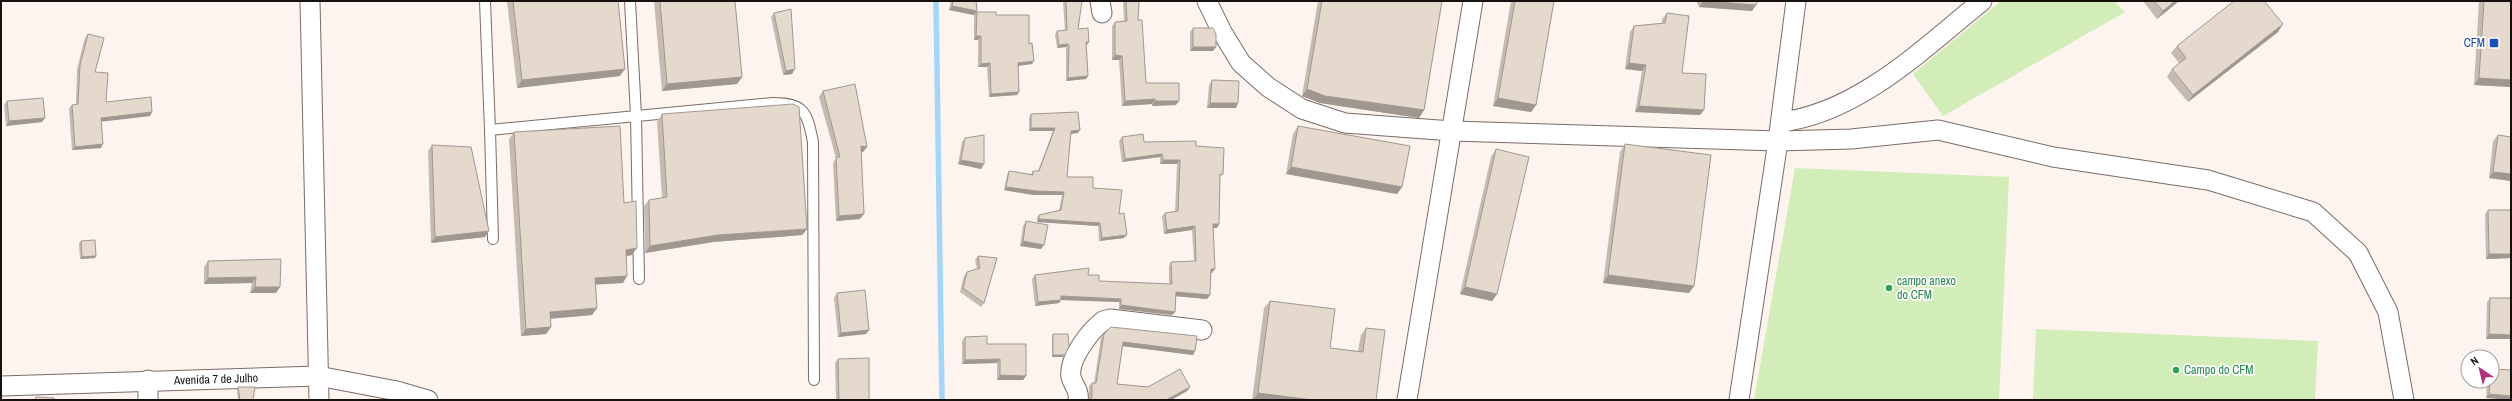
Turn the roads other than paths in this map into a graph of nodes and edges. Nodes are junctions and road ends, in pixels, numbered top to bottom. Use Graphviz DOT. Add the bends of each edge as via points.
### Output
graph roads {
  1 [pos="310,1"];
  2 [pos="485,1"];
  3 [pos="630,1"];
  4 [pos="1207,1"];
  5 [pos="1473,1"];
  6 [pos="1796,1"];
  7 [pos="1982,1"];
  8 [pos="636,116"];
  9 [pos="1781,122"];
  10 [pos="490,130"];
  11 [pos="1452,131"];
  12 [pos="1778,141"];
  13 [pos="493,239"];
  14 [pos="639,279"];
  15 [pos="1202,330"];
  16 [pos="318,376"];
  17 [pos="148,380"];
  18 [pos="814,380"];
  19 [pos="1,386"];
  20 [pos="148,400"];
  21 [pos="319,400"];
  22 [pos="428,400"];
  23 [pos="1078,400"];
  24 [pos="1407,400"];
  25 [pos="1739,400"];
  26 [pos="2404,400"];
  1 -- 16 [label="street"];
  2 -- 10 [label="lane"];
  3 -- 8 [label="lane"];
  4 -- 11 [label="street" via="1241,63 1268,87 1302,109 1345,123"];
  5 -- 11 [label="street"];
  6 -- 9 [label="street"];
  7 -- 9 [label="street" via="1914,56 1846,103 1824,112"];
  8 -- 10 [label="lane"];
  8 -- 14 [label="lane"];
  8 -- 18 [label="lane" via="773,102 792,103 803,109 813,142"];
  9 -- 12 [label="street"];
  10 -- 13 [label="lane"];
  11 -- 12 [label="street"];
  11 -- 24 [label="street"];
  12 -- 25 [label="street"];
  12 -- 26 [label="street" via="1851,139 1938,130 2053,157 2208,180 2313,212 2358,253 2388,312"];
  15 -- 23 [label="street" via="1110,319 1103,321 1076,356 1072,368 1071,377 1079,395"];
  16 -- 17 [label="street, Avenida 7 de Julho"];
  16 -- 21 [label="street"];
  16 -- 22 [label="street, Avenida 7 de Julho" via="397,391"];
  17 -- 19 [label="street, Avenida 7 de Julho"];
  17 -- 20 [label="street"];
}
